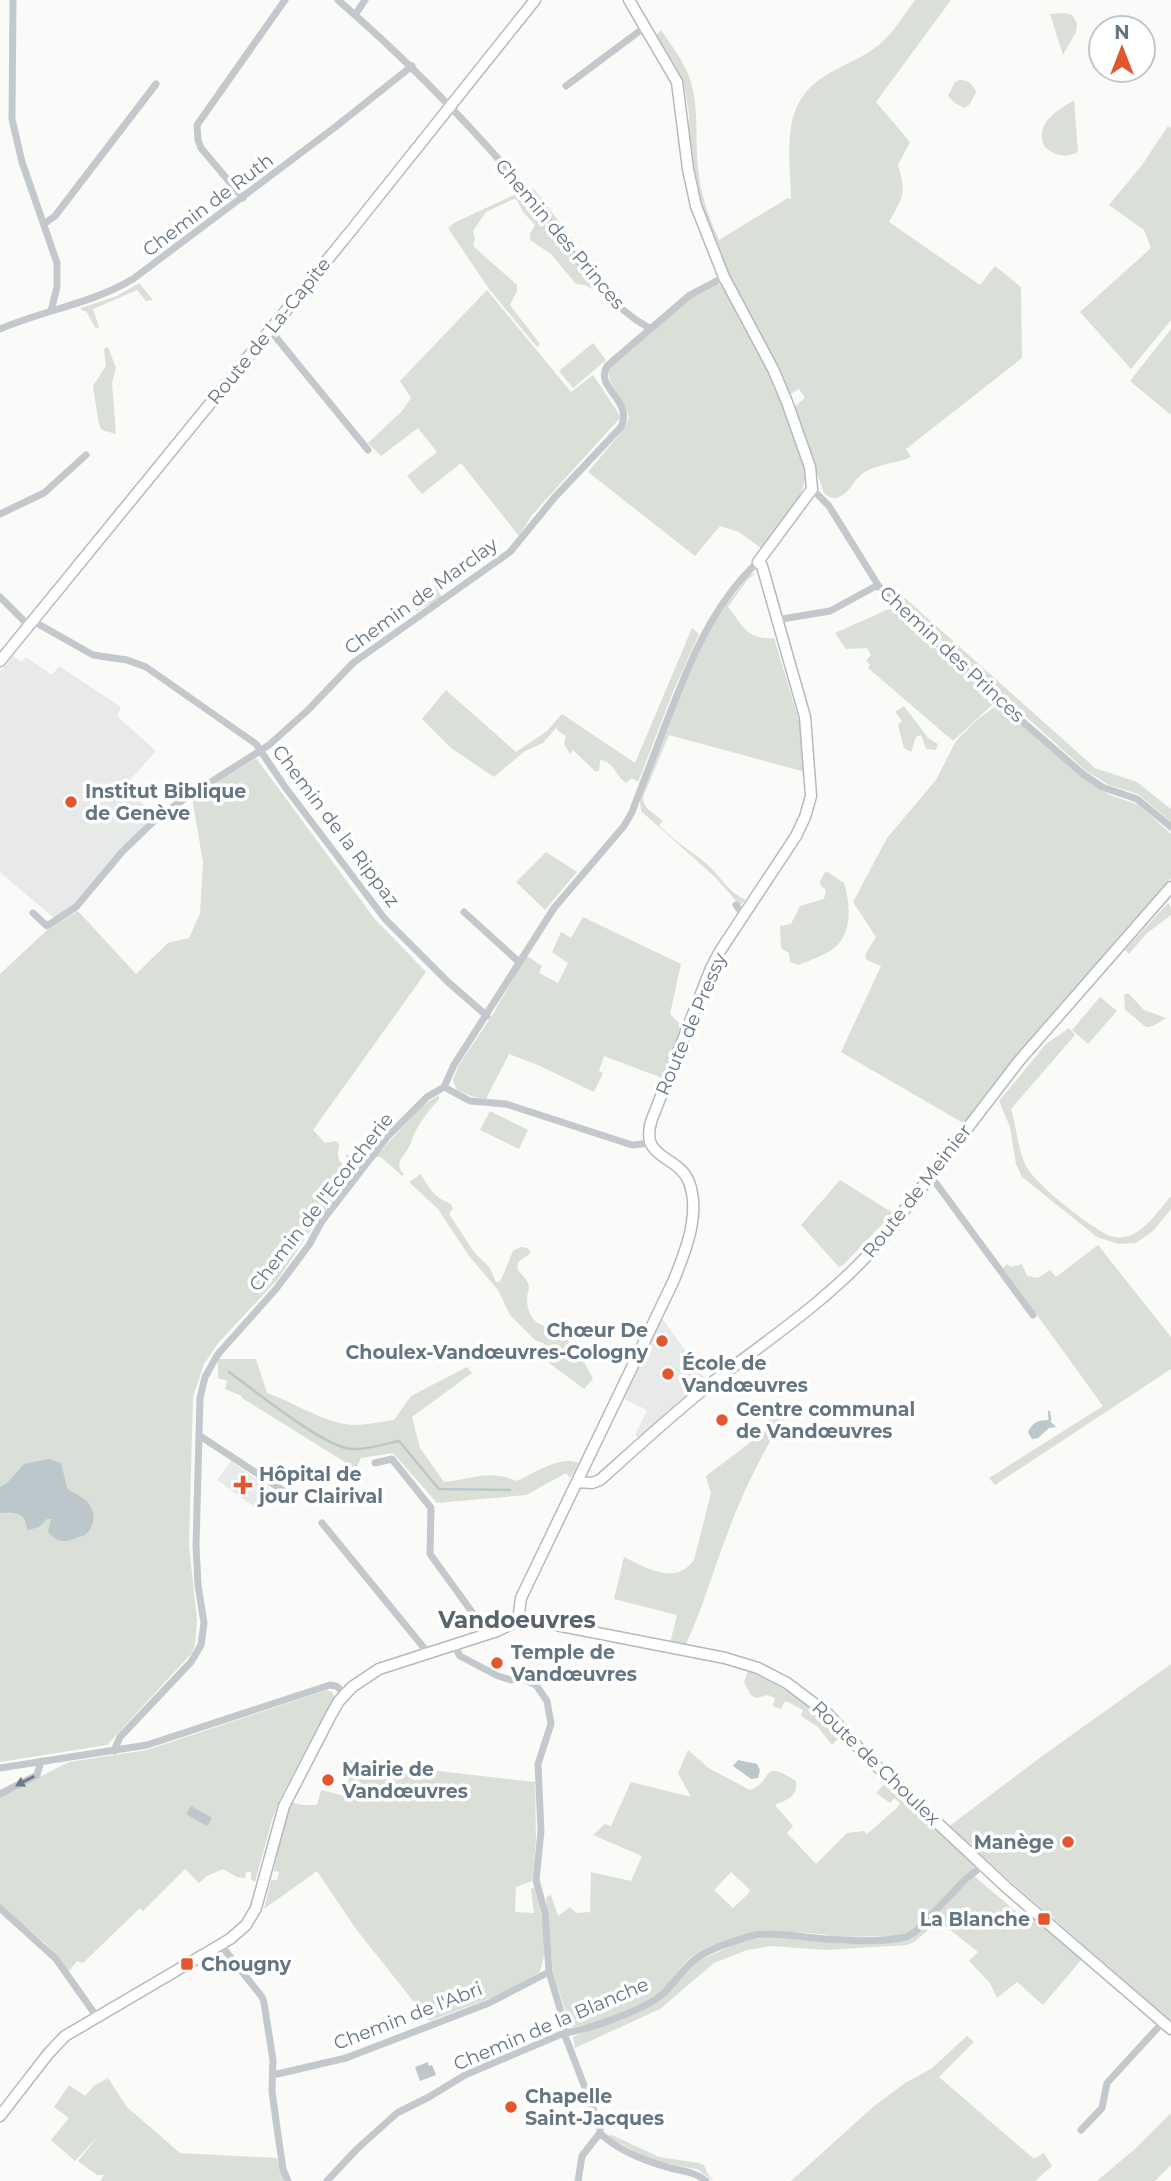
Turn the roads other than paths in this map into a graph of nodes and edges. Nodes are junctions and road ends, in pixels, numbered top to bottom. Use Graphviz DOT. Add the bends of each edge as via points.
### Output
graph roads {
  1 [pos="13,0"];
  2 [pos="285,0"];
  3 [pos="338,0"];
  4 [pos="365,0"];
  5 [pos="535,0"];
  6 [pos="629,0"];
  7 [pos="355,15"];
  8 [pos="645,27"];
  9 [pos="412,66"];
  10 [pos="156,84"];
  11 [pos="566,86"];
  12 [pos="450,106"];
  13 [pos="243,198"];
  14 [pos="44,224"];
  15 [pos="724,277"];
  16 [pos="51,311"];
  17 [pos="649,328"];
  18 [pos="0,329"];
  19 [pos="270,330"];
  20 [pos="368,450"];
  21 [pos="86,455"];
  22 [pos="812,489"];
  23 [pos="0,514"];
  24 [pos="758,562"];
  25 [pos="878,585"];
  26 [pos="0,597"];
  27 [pos="776,620"];
  28 [pos="31,624"];
  29 [pos="0,661"];
  30 [pos="260,750"];
  31 [pos="1171,827"];
  32 [pos="1171,887"];
  33 [pos="736,905"];
  34 [pos="464,912"];
  35 [pos="33,914"];
  36 [pos="743,915"];
  37 [pos="519,962"];
  38 [pos="487,1016"];
  39 [pos="444,1087"];
  40 [pos="650,1143"];
  41 [pos="930,1175"];
  42 [pos="1033,1314"];
  43 [pos="200,1436"];
  44 [pos="375,1463"];
  45 [pos="578,1482"];
  46 [pos="284,1491"];
  47 [pos="322,1523"];
  48 [pos="518,1621"];
  49 [pos="488,1634"];
  50 [pos="454,1645"];
  51 [pos="429,1654"];
  52 [pos="345,1693"];
  53 [pos="114,1751"];
  54 [pos="41,1761"];
  55 [pos="0,1768"];
  56 [pos="0,1794"];
  57 [pos="982,1866"];
  58 [pos="0,1908"];
  59 [pos="220,1944"];
  60 [pos="549,1972"];
  61 [pos="97,2017"];
  62 [pos="1167,2025"];
  63 [pos="564,2033"];
  64 [pos="272,2075"];
  65 [pos="0,2116"];
  66 [pos="1081,2130"];
  67 [pos="600,2133"];
  68 [pos="288,2181"];
  69 [pos="327,2181"];
  70 [pos="578,2181"];
  71 [pos="706,2181"];
  1 -- 14 [label="street" via="12,119"];
  2 -- 13 [label="street" via="197,125 201,148"];
  3 -- 7 [label="street, Chemin des Princes"];
  4 -- 7 [label="street"];
  5 -- 12 [label="street, Route de La-Capite"];
  6 -- 8 [label="street"];
  7 -- 9 [label="street, Chemin des Princes"];
  8 -- 11 [label="street"];
  8 -- 15 [label="street" via="680,88 693,195"];
  9 -- 12 [label="street, Chemin des Princes"];
  9 -- 13 [label="street, Chemin de Ruth"];
  10 -- 14 [label="street" via="55,216"];
  12 -- 17 [label="street, Chemin des Princes" via="523,187 613,302"];
  12 -- 19 [label="street, Route de La-Capite"];
  13 -- 16 [label="street, Chemin de Ruth" via="126,283 96,298"];
  14 -- 16 [label="street" via="58,271"];
  15 -- 17 [label="street" via="690,295"];
  15 -- 22 [label="street" via="787,402 810,467"];
  16 -- 18 [label="street, Chemin de Ruth"];
  17 -- 30 [label="street, Chemin de Marclay" via="604,371 623,409 621,427 520,542 353,663"];
  19 -- 20 [label="street"];
  19 -- 28 [label="street, Route de La-Capite"];
  21 -- 23 [label="street" via="44,493"];
  22 -- 24 [label="street"];
  22 -- 25 [label="street, Chemin des Princes" via="829,506"];
  24 -- 27 [label="street, Route de Pressy"];
  24 -- 37 [label="street, Chemin de l'Ecorcherie" via="702,637 628,818 561,898"];
  25 -- 27 [label="street" via="830,611"];
  25 -- 31 [label="street, Chemin des Princes" via="1083,774 1102,787 1137,799"];
  26 -- 28 [label="street, Chemin de la Rippaz"];
  27 -- 36 [label="street, Route de Pressy" via="807,728 811,796 796,836"];
  28 -- 29 [label="street, Route de La-Capite"];
  28 -- 30 [label="street, Chemin de la Rippaz" via="93,655 146,667"];
  30 -- 35 [label="street" via="155,820 76,907 47,926"];
  30 -- 38 [label="street, Chemin de la Rippaz" via="385,919"];
  32 -- 41 [label="street, Route de Meinier" via="1019,1061"];
  33 -- 36 [label="street"];
  34 -- 37 [label="street"];
  36 -- 40 [label="street, Route de Pressy" via="711,968 652,1119"];
  37 -- 38 [label="street, Chemin de l'Ecorcherie"];
  38 -- 39 [label="street, Chemin de l'Ecorcherie"];
  39 -- 40 [label="street" via="470,1101 506,1104 632,1145"];
  39 -- 43 [label="street, Chemin de l'Ecorcherie" via="427,1097 387,1137 276,1289 214,1359 201,1391"];
  40 -- 45 [label="street" via="688,1180 693,1206 689,1234 673,1282"];
  41 -- 42 [label="street"];
  41 -- 45 [label="street, Route de Meinier" via="873,1250 836,1286 713,1382 600,1480"];
  43 -- 46 [label="street"];
  43 -- 53 [label="street, Chemin de l'Ecorcherie" via="196,1546 204,1623 201,1645 191,1662 120,1737"];
  44 -- 49 [label="street" via="392,1459 427,1502 433,1514 430,1553"];
  45 -- 48 [label="street" via="521,1598"];
  47 -- 51 [label="street"];
  48 -- 49 [label="street"];
  48 -- 57 [label="street, Route de Choulex" via="720,1657 777,1677 828,1714"];
  49 -- 50 [label="street"];
  50 -- 51 [label="street"];
  50 -- 60 [label="street" via="460,1656 498,1676 536,1685 547,1701 551,1724 538,1764 541,1831 536,1880 545,1913"];
  51 -- 52 [label="street" via="372,1673"];
  52 -- 53 [label="street" via="330,1685 147,1745"];
  52 -- 59 [label="street" via="284,1806 253,1914 242,1929"];
  53 -- 54 [label="street"];
  54 -- 55 [label="street"];
  54 -- 56 [label="street, one-way" via="37,1775"];
  57 -- 62 [label="street, Route de Choulex"];
  57 -- 63 [label="street, Chemin de la Blanche" via="907,1937 746,1937 696,1959 651,2001"];
  58 -- 61 [label="street" via="56,1959"];
  59 -- 61 [label="street"];
  59 -- 64 [label="street" via="262,1997"];
  60 -- 63 [label="street"];
  60 -- 64 [label="street, Chemin de l'Abri" via="489,2003 346,2058"];
  61 -- 65 [label="street" via="53,2047"];
  62 -- 66 [label="street" via="1107,2083 1102,2108"];
  63 -- 67 [label="street"];
  63 -- 69 [label="street, Chemin de la Blanche" via="465,2075 397,2113"];
  64 -- 68 [label="street"];
  67 -- 70 [label="street" via="582,2155"];
  67 -- 71 [label="street" via="638,2157"];
}
